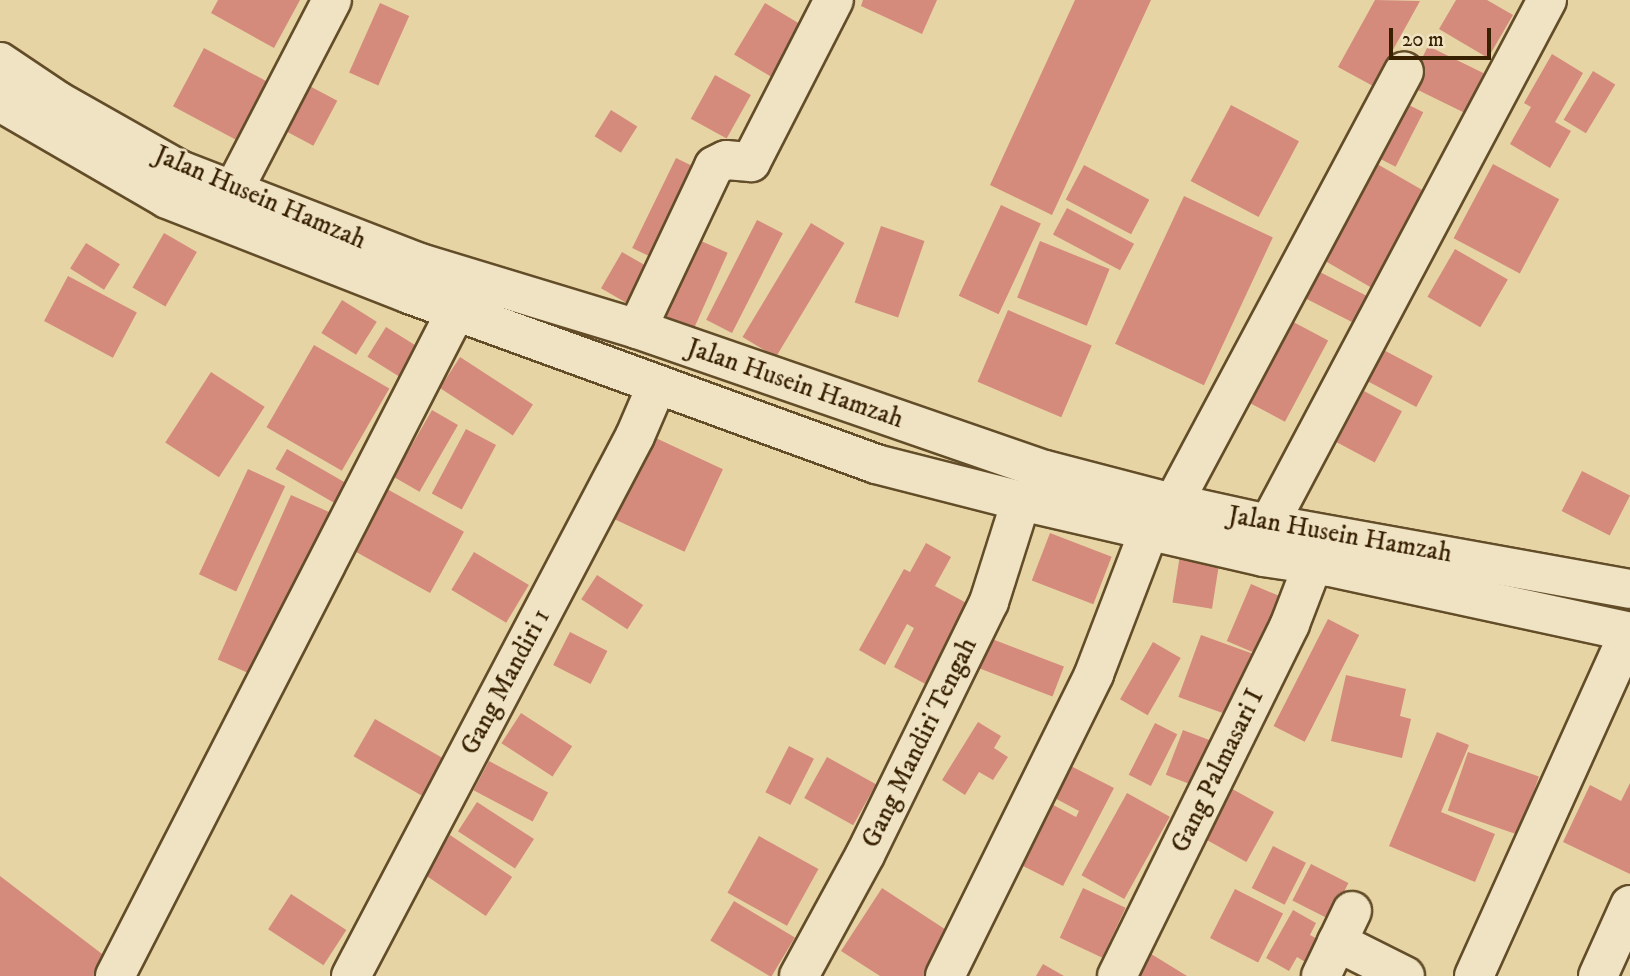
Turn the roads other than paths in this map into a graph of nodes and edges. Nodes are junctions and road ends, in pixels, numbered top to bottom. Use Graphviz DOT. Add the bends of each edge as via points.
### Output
graph roads {
  1 [pos="332,0"];
  2 [pos="834,0"];
  3 [pos="1547,0"];
  4 [pos="0,62"];
  5 [pos="1404,72"];
  6 [pos="0,102"];
  7 [pos="233,191"];
  8 [pos="529,297"];
  9 [pos="456,311"];
  10 [pos="637,329"];
  11 [pos="518,334"];
  12 [pos="657,385"];
  13 [pos="1021,501"];
  14 [pos="1174,502"];
  15 [pos="1269,524"];
  16 [pos="1149,531"];
  17 [pos="1313,564"];
  18 [pos="1613,585"];
  19 [pos="1586,622"];
  20 [pos="1629,632"];
  21 [pos="1630,905"];
  22 [pos="115,976"];
  23 [pos="351,976"];
  24 [pos="799,976"];
  25 [pos="945,976"];
  26 [pos="1117,976"];
  27 [pos="1321,976"];
  28 [pos="1405,976"];
  29 [pos="1474,976"];
  30 [pos="1598,976"];
  1 -- 7 [label="street"];
  2 -- 10 [label="street" via="751,162 726,160 714,166"];
  3 -- 15 [label="street"];
  4 -- 7 [label="street, Jalan Husein Hamzah" via="58,101 180,170"];
  5 -- 14 [label="street"];
  6 -- 9 [label="street, Jalan Husein Hamzah" via="167,199"];
  7 -- 8 [label="street, Jalan Husein Hamzah" via="420,263"];
  8 -- 10 [label="street, Jalan Husein Hamzah"];
  8 -- 11 [label="street"];
  9 -- 11 [label="street, Jalan Husein Hamzah"];
  9 -- 22 [label="street"];
  10 -- 14 [label="street, Jalan Husein Hamzah" via="1045,470"];
  11 -- 12 [label="street, Jalan Husein Hamzah"];
  12 -- 13 [label="street, Jalan Husein Hamzah" via="876,464"];
  12 -- 23 [label="street, Gang Mandiri 1" via="635,436"];
  13 -- 16 [label="street, Jalan Husein Hamzah"];
  13 -- 24 [label="street, Gang Mandiri Tengah" via="989,602 865,856"];
  14 -- 15 [label="street, Jalan Husein Hamzah"];
  15 -- 18 [label="street, Jalan Husein Hamzah"];
  16 -- 17 [label="street, Jalan Husein Hamzah"];
  16 -- 25 [label="street" via="1094,674"];
  17 -- 19 [label="street, Jalan Husein Hamzah"];
  17 -- 26 [label="street, Gang Palmasari I" via="1290,624"];
  18 -- 19 [label="street"];
  19 -- 20 [label="street, Jalan Husein Hamzah"];
  20 -- 29 [label="street"];
  21 -- 30 [label="street"];
  27 -- 28 [label="street" via="1345,927"];
}
